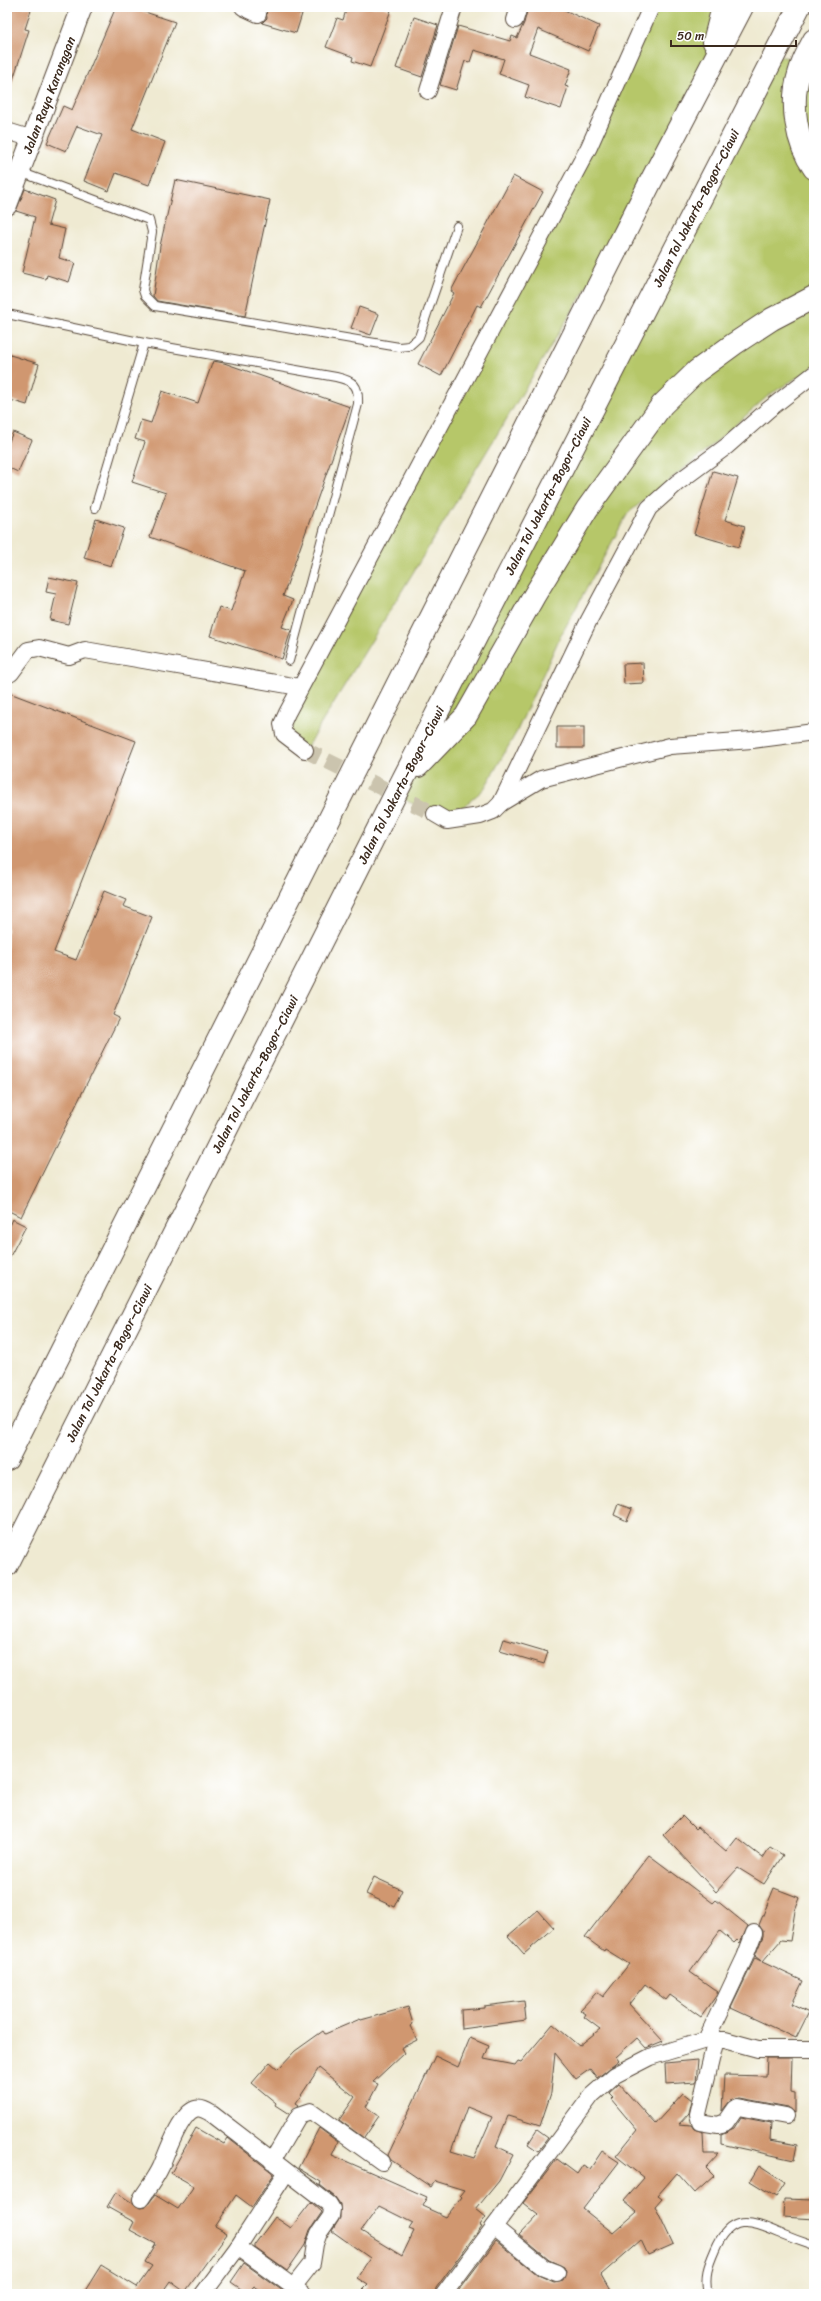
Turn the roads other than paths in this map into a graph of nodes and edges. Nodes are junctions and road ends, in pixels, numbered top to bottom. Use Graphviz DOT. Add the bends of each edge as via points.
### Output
graph roads {
  1 [pos="82,7"];
  2 [pos="242,7"];
  3 [pos="454,7"];
  4 [pos="651,7"];
  5 [pos="723,7"];
  6 [pos="742,7"];
  7 [pos="799,7"];
  8 [pos="258,14"];
  9 [pos="814,40"];
  10 [pos="703,84"];
  11 [pos="428,91"];
  12 [pos="7,130"];
  13 [pos="33,139"];
  14 [pos="814,168"];
  15 [pos="20,172"];
  16 [pos="7,206"];
  17 [pos="457,226"];
  18 [pos="814,297"];
  19 [pos="7,314"];
  20 [pos="144,343"];
  21 [pos="814,374"];
  22 [pos="95,508"];
  23 [pos="289,661"];
  24 [pos="7,675"];
  25 [pos="299,687"];
  26 [pos="814,732"];
  27 [pos="305,750"];
  28 [pos="400,786"];
  29 [pos="501,803"];
  30 [pos="435,814"];
  31 [pos="7,1459"];
  32 [pos="7,1565"];
  33 [pos="754,1933"];
  34 [pos="711,2040"];
  35 [pos="814,2049"];
  36 [pos="786,2116"];
  37 [pos="272,2161"];
  38 [pos="382,2162"];
  39 [pos="286,2172"];
  40 [pos="141,2199"];
  41 [pos="494,2227"];
  42 [pos="814,2246"];
  43 [pos="238,2247"];
  44 [pos="557,2273"];
  45 [pos="299,2290"];
  46 [pos="203,2294"];
  47 [pos="444,2294"];
  48 [pos="708,2294"];
  1 -- 13 [label="street, Jalan Raya Karanggan"];
  2 -- 8 [label="street"];
  3 -- 11 [label="street"];
  4 -- 25 [label="street" via="589,147"];
  5 -- 10 [label="highway"];
  6 -- 10 [label="highway"];
  7 -- 28 [label="highway, Jalan Tol Jakarta–Bogor–Ciawi"];
  9 -- 14 [label="highway" via="801,68 796,91 796,113 801,144"];
  10 -- 31 [label="highway" via="642,199"];
  12 -- 13 [label="street"];
  13 -- 15 [label="street, Jalan Raya Karanggan"];
  15 -- 16 [label="street, Jalan Raya Karanggan"];
  15 -- 17 [label="lane" via="149,220 152,232 142,290 155,306 399,347 409,346 419,337"];
  18 -- 28 [label="highway" via="772,319 734,344 697,371 662,404 587,509 466,716"];
  19 -- 20 [label="lane"];
  20 -- 22 [label="lane"];
  20 -- 23 [label="lane" via="336,377 353,383 358,391 358,404"];
  21 -- 29 [label="street" via="649,508 589,620"];
  24 -- 25 [label="street" via="28,650 39,648 69,656 85,650"];
  25 -- 27 [label="street" via="282,729 284,734"];
  26 -- 29 [label="street" via="670,746 541,779"];
  28 -- 32 [label="highway, Jalan Tol Jakarta–Bogor–Ciawi"];
  29 -- 30 [label="street" via="493,811 463,819 447,820"];
  33 -- 34 [label="street"];
  34 -- 35 [label="street" via="758,2049"];
  34 -- 36 [label="street" via="698,2114 700,2122 726,2122 738,2107"];
  34 -- 41 [label="street" via="650,2057 615,2075 592,2095"];
  37 -- 38 [label="street" via="299,2115 311,2111"];
  37 -- 39 [label="street"];
  37 -- 40 [label="street" via="212,2114 200,2108 194,2109 186,2115 160,2168"];
  39 -- 43 [label="street"];
  39 -- 45 [label="street" via="329,2204 332,2209 331,2216 319,2233 312,2263"];
  41 -- 44 [label="street" via="544,2268"];
  41 -- 47 [label="street"];
  42 -- 48 [label="lane" via="755,2222 731,2226 718,2242 705,2272"];
  43 -- 45 [label="street"];
  43 -- 46 [label="street"];
}
